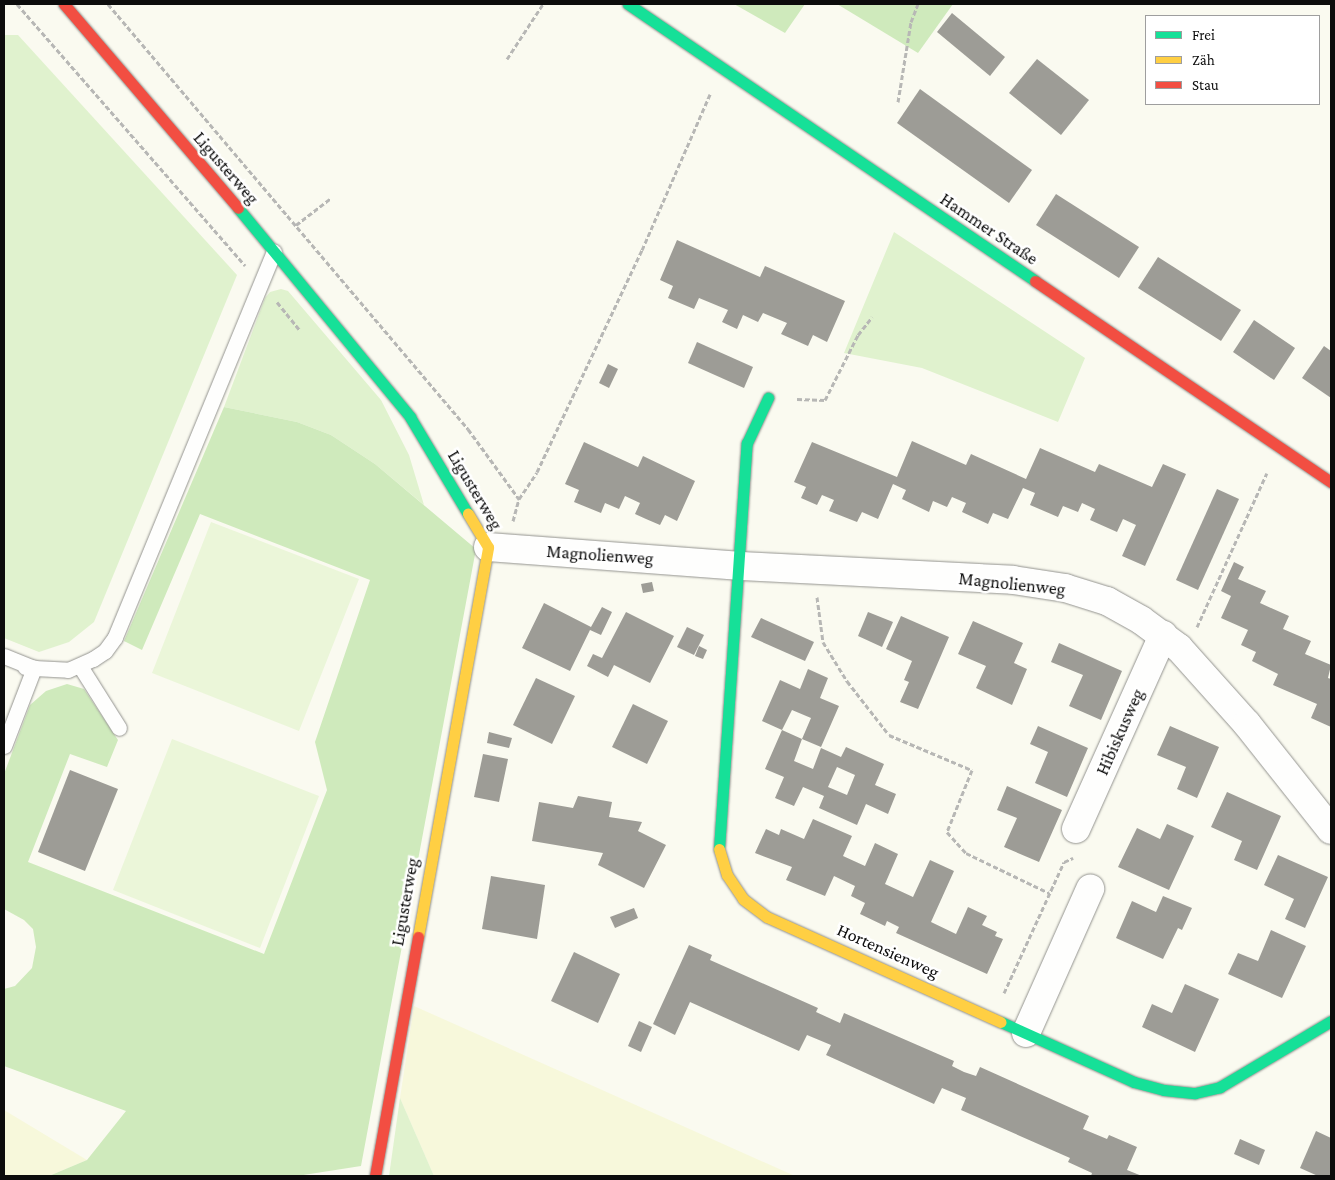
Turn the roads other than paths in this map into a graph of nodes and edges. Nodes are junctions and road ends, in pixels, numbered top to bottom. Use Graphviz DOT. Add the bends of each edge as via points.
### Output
graph roads {
  1 [pos="64,4"];
  2 [pos="628,4"];
  3 [pos="274,251"];
  4 [pos="768,398"];
  5 [pos="1331,482"];
  6 [pos="497,548"];
  7 [pos="741,566"];
  8 [pos="1163,635"];
  9 [pos="4,656"];
  10 [pos="4,665"];
  11 [pos="80,666"];
  12 [pos="34,668"];
  13 [pos="119,728"];
  14 [pos="4,746"];
  15 [pos="1076,829"];
  16 [pos="1331,830"];
  17 [pos="1090,889"];
  18 [pos="1331,1021"];
  19 [pos="1026,1033"];
  20 [pos="375,1176"];
  1 -- 3 [label="street, Ligusterweg"];
  2 -- 5 [label="street, Hammer Straße"];
  3 -- 6 [label="street, Ligusterweg" via="410,417"];
  3 -- 11 [label="lane" via="116,637 105,651"];
  4 -- 7 [label="street" via="747,443"];
  6 -- 7 [label="street, Magnolienweg"];
  6 -- 20 [label="street, Ligusterweg"];
  7 -- 8 [label="street, Magnolienweg" via="1013,580 1065,588 1107,601"];
  7 -- 19 [label="street, Hortensienweg" via="718,846 727,875 743,899 767,917"];
  8 -- 15 [label="street, Hibiskusweg"];
  8 -- 16 [label="street, Magnolienweg" via="1248,724"];
  9 -- 12 [label="lane"];
  10 -- 12 [label="lane"];
  11 -- 12 [label="lane" via="57,671"];
  11 -- 13 [label="lane"];
  12 -- 14 [label="lane"];
  17 -- 19 [label="street"];
  18 -- 19 [label="street, Hortensienweg" via="1220,1087 1194,1092 1164,1090 1134,1082"];
}
